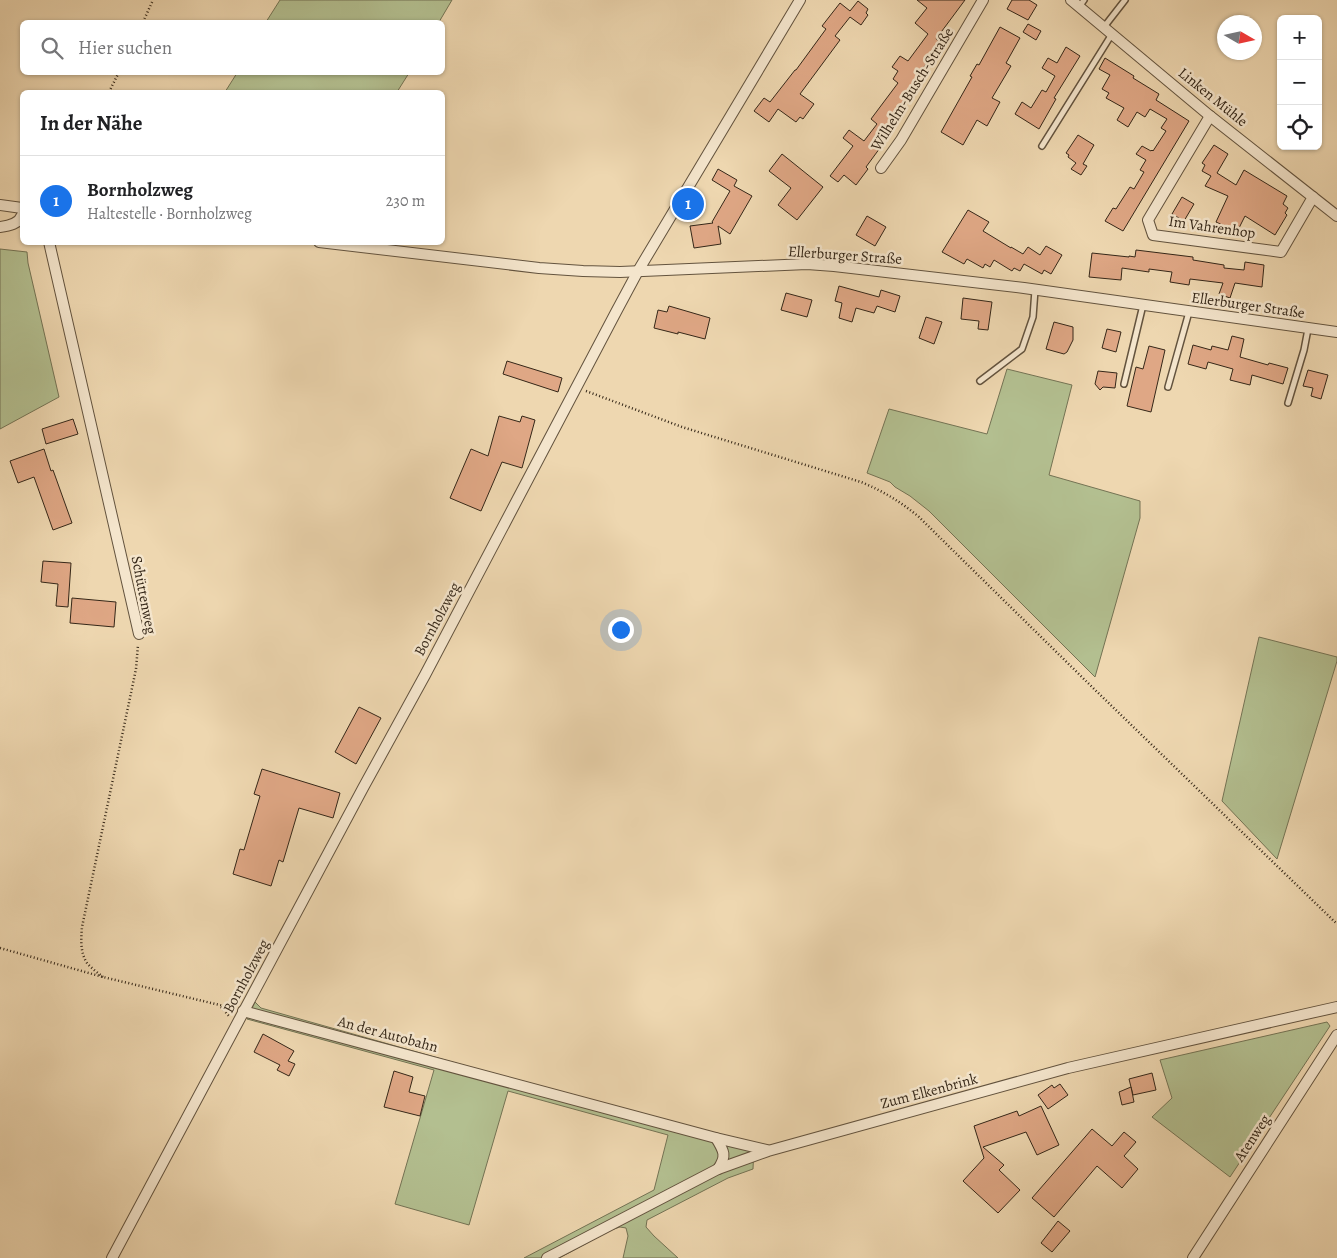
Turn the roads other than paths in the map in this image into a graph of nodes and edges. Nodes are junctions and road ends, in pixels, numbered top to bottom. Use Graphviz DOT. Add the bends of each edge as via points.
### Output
graph roads {
  1 [pos="800,0"];
  2 [pos="983,0"];
  3 [pos="1125,0"];
  4 [pos="1078,2"];
  5 [pos="1104,27"];
  6 [pos="1112,34"];
  7 [pos="1210,116"];
  8 [pos="1042,146"];
  9 [pos="881,168"];
  10 [pos="1314,197"];
  11 [pos="0,205"];
  12 [pos="20,208"];
  13 [pos="1337,216"];
  14 [pos="20,219"];
  15 [pos="0,227"];
  16 [pos="50,245"];
  17 [pos="345,245"];
  18 [pos="638,271"];
  19 [pos="1035,289"];
  20 [pos="1143,305"];
  21 [pos="1189,312"];
  22 [pos="1308,329"];
  23 [pos="1337,332"];
  24 [pos="980,381"];
  25 [pos="1124,384"];
  26 [pos="1168,387"];
  27 [pos="1288,403"];
  28 [pos="139,634"];
  29 [pos="1337,1007"];
  30 [pos="243,1011"];
  31 [pos="1337,1034"];
  32 [pos="716,1138"];
  33 [pos="768,1151"];
  34 [pos="718,1169"];
  35 [pos="112,1258"];
  36 [pos="547,1258"];
  37 [pos="1193,1258"];
  1 -- 18 [label="street, Bornholzweg"];
  2 -- 9 [label="street, Wilhelm-Busch-Straße" via="901,140"];
  3 -- 5 [label="lane"];
  4 -- 5 [label="street, Linken Mühle"];
  5 -- 6 [label="street, Linken Mühle"];
  6 -- 7 [label="street, Linken Mühle"];
  6 -- 8 [label="lane"];
  7 -- 10 [label="street, Linken Mühle"];
  7 -- 10 [label="street, Im Vahrenhop" via="1148,220 1153,235 1281,252"];
  10 -- 13 [label="street, Linken Mühle"];
  11 -- 12 [label="street"];
  14 -- 15 [label="street"];
  16 -- 28 [label="street, Schüttenweg"];
  17 -- 18 [label="street, Ellerburger Straße" via="539,268"];
  18 -- 19 [label="street, Ellerburger Straße" via="808,264"];
  18 -- 30 [label="street, Bornholzweg"];
  19 -- 20 [label="street, Ellerburger Straße"];
  19 -- 24 [label="lane" via="1033,317 1022,349"];
  20 -- 21 [label="street, Ellerburger Straße"];
  20 -- 25 [label="lane"];
  21 -- 22 [label="street, Ellerburger Straße"];
  21 -- 26 [label="lane"];
  22 -- 23 [label="street, Ellerburger Straße"];
  22 -- 27 [label="lane"];
  29 -- 33 [label="street, Zum Elkenbrink" via="1068,1068"];
  30 -- 32 [label="street, An der Autobahn"];
  30 -- 35 [label="street, Bornholzweg"];
  31 -- 37 [label="street, Atenweg"];
  32 -- 33 [label="street, An der Autobahn"];
  32 -- 34 [label="street" via="724,1157"];
  33 -- 34 [label="street, Zum Elkenbrink"];
  34 -- 36 [label="street, Zum Elkenbrink"];
}
